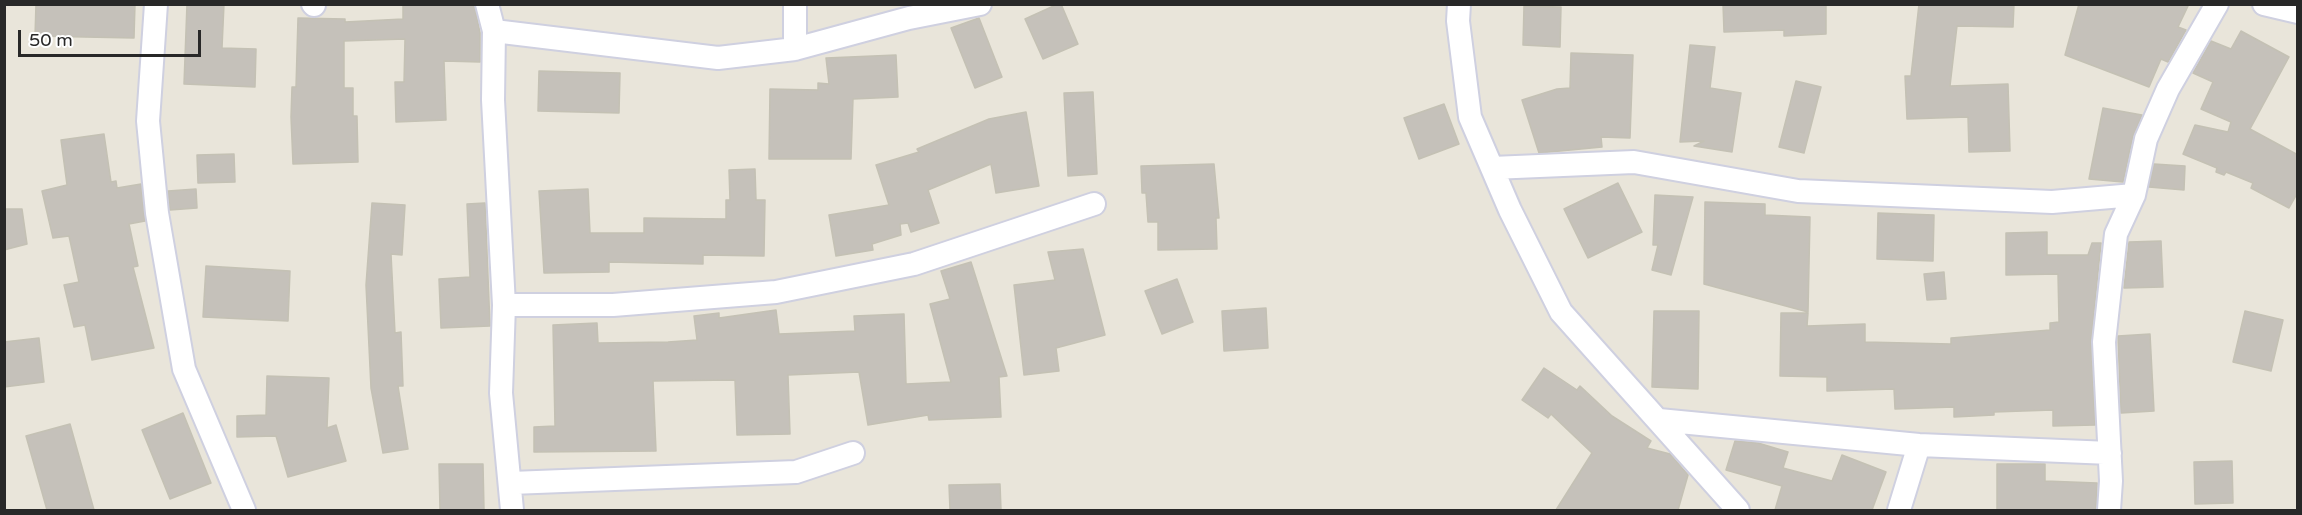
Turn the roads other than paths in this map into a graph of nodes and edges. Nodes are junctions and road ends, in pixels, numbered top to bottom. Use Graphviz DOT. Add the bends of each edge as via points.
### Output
graph roads {
  1 [pos="156,4"];
  2 [pos="487,4"];
  3 [pos="795,4"];
  4 [pos="980,4"];
  5 [pos="1459,4"];
  6 [pos="2217,4"];
  7 [pos="2264,4"];
  8 [pos="2298,12"];
  9 [pos="494,31"];
  10 [pos="795,49"];
  11 [pos="1492,168"];
  12 [pos="2134,195"];
  13 [pos="1094,204"];
  14 [pos="504,305"];
  15 [pos="1659,420"];
  16 [pos="1918,445"];
  17 [pos="853,453"];
  18 [pos="2110,453"];
  19 [pos="510,483"];
  20 [pos="244,510"];
  21 [pos="512,510"];
  22 [pos="1738,510"];
  23 [pos="1899,510"];
  24 [pos="2109,510"];
  1 -- 20 [label="street" via="148,121 157,213 184,369"];
  2 -- 9 [label="street"];
  3 -- 10 [label="street"];
  4 -- 10 [label="street" via="909,18"];
  5 -- 11 [label="street" via="1470,117"];
  6 -- 12 [label="street" via="2163,99 2146,139"];
  7 -- 8 [label="street"];
  9 -- 10 [label="street" via="718,58"];
  9 -- 14 [label="street" via="493,100"];
  11 -- 12 [label="street" via="1634,162 1798,191 2052,202"];
  11 -- 15 [label="street" via="1561,312"];
  12 -- 18 [label="street" via="2116,234 2104,342"];
  13 -- 14 [label="street" via="914,264 776,292 613,305"];
  14 -- 19 [label="street" via="501,393"];
  15 -- 16 [label="street"];
  15 -- 22 [label="street"];
  16 -- 18 [label="street"];
  16 -- 23 [label="street"];
  17 -- 19 [label="street" via="796,472"];
  18 -- 24 [label="street"];
  19 -- 21 [label="street"];
}
